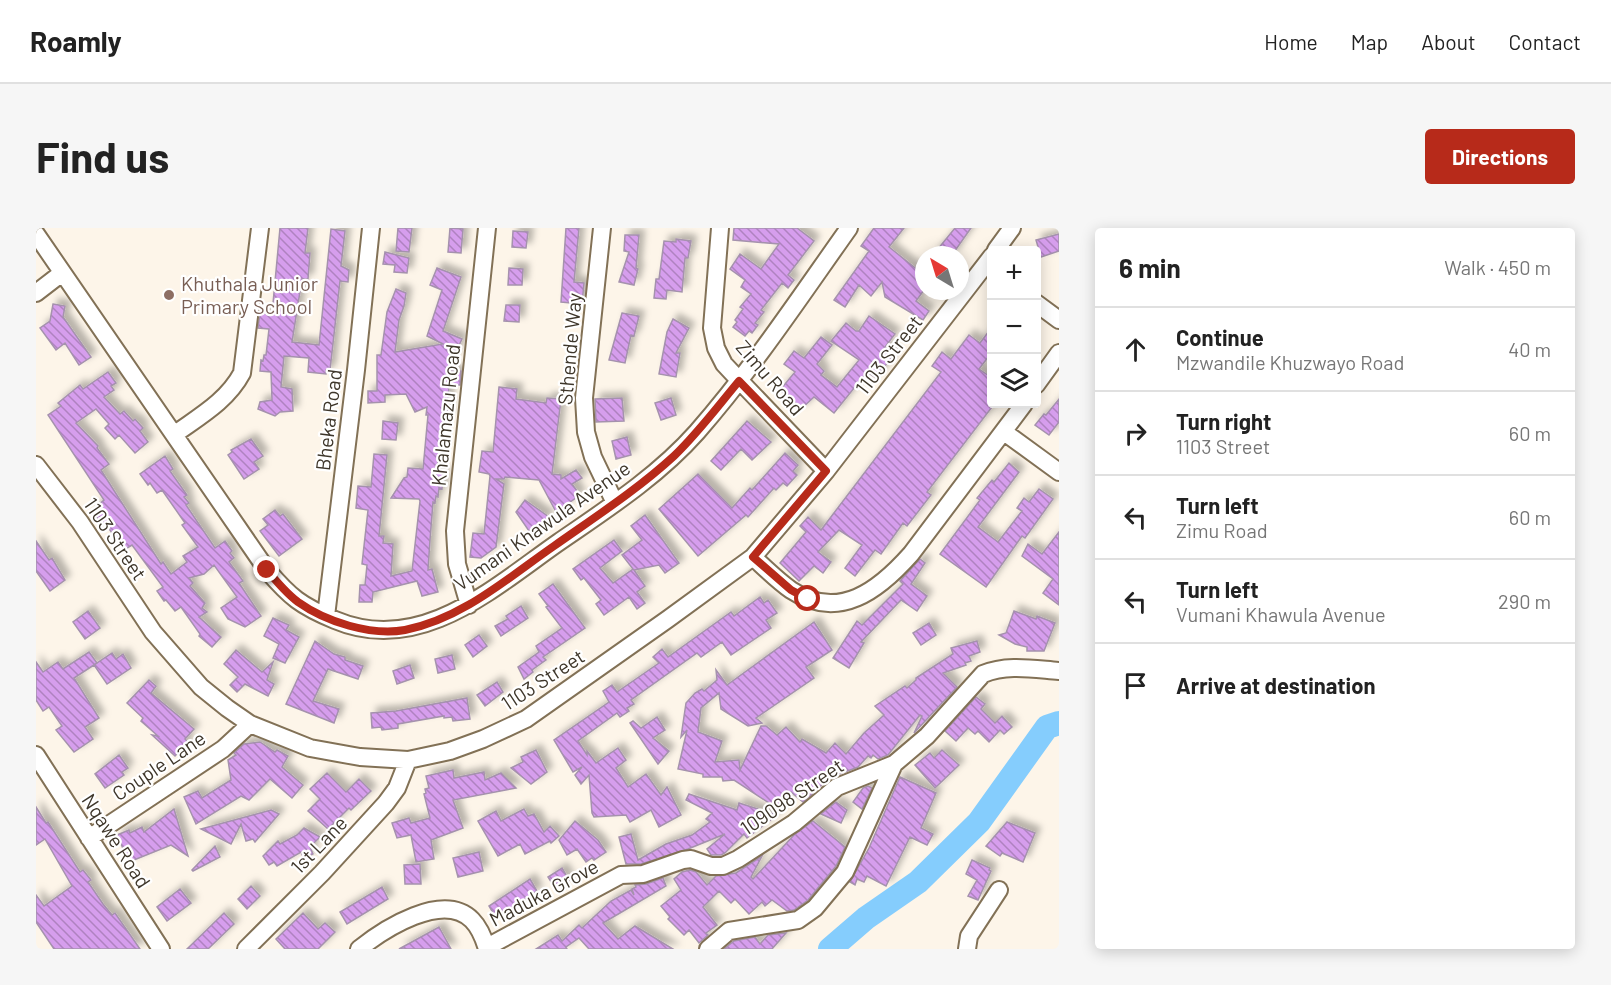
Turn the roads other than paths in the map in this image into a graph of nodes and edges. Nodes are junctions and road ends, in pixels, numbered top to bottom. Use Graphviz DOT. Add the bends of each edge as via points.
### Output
graph roads {
  1 [pos="260,228"];
  2 [pos="371,228"];
  3 [pos="487,228"];
  4 [pos="602,228"];
  5 [pos="720,228"];
  6 [pos="849,228"];
  7 [pos="1012,228"];
  8 [pos="36,234"];
  9 [pos="999,246"];
  10 [pos="987,267"];
  11 [pos="62,273"];
  12 [pos="36,293"];
  13 [pos="1041,307"];
  14 [pos="1059,320"];
  15 [pos="1059,353"];
  16 [pos="1041,378"];
  17 [pos="739,381"];
  18 [pos="1021,408"];
  19 [pos="1004,432"];
  20 [pos="175,434"];
  21 [pos="36,465"];
  22 [pos="826,471"];
  23 [pos="1059,472"];
  24 [pos="615,503"];
  25 [pos="753,557"];
  26 [pos="469,605"];
  27 [pos="326,616"];
  28 [pos="1059,671"];
  29 [pos="250,724"];
  30 [pos="36,755"];
  31 [pos="408,760"];
  32 [pos="894,764"];
  33 [pos="89,838"];
  34 [pos="621,875"];
  35 [pos="999,890"];
  36 [pos="487,948"];
  37 [pos="161,949"];
  38 [pos="246,949"];
  39 [pos="359,949"];
  40 [pos="708,949"];
  41 [pos="966,949"];
  1 -- 20 [label="street" via="242,373 224,399"];
  2 -- 27 [label="street, Bheka Road"];
  3 -- 26 [label="street, Khalamazu Road" via="455,531 457,564"];
  4 -- 24 [label="street, Sthende Way" via="584,398 586,432 593,457"];
  5 -- 17 [label="street, Zimu Road" via="712,328 724,364"];
  6 -- 17 [label="street, Vumani Khawula Avenue"];
  7 -- 9 [label="street"];
  8 -- 11 [label="street, Vumani Khawula Avenue"];
  10 -- 22 [label="street, 1103 Street"];
  11 -- 12 [label="street"];
  11 -- 20 [label="street, Vumani Khawula Avenue"];
  13 -- 14 [label="street"];
  15 -- 16 [label="street"];
  17 -- 22 [label="street, Zimu Road"];
  17 -- 24 [label="street, Vumani Khawula Avenue" via="675,455"];
  18 -- 19 [label="street"];
  19 -- 23 [label="street"];
  19 -- 25 [label="street" via="895,572 862,597 825,603 808,599 791,590"];
  20 -- 27 [label="street, Vumani Khawula Avenue" via="267,570 299,603"];
  21 -- 29 [label="street, 1103 Street" via="167,650 201,687"];
  22 -- 25 [label="street, 1103 Street"];
  24 -- 26 [label="street, Vumani Khawula Avenue"];
  25 -- 31 [label="street, 1103 Street" via="526,720 450,751"];
  26 -- 27 [label="street, Vumani Khawula Avenue" via="405,630 351,627"];
  28 -- 32 [label="street, 109098 Street" via="1009,668 983,674 927,736"];
  29 -- 31 [label="street, 1103 Street" via="310,748"];
  29 -- 33 [label="street, Couple Lane" via="223,749"];
  30 -- 33 [label="street, Nqawe Road"];
  31 -- 38 [label="street, 1st Lane" via="387,803"];
  32 -- 34 [label="street, 109098 Street" via="837,787 794,823 723,866 691,859 643,874"];
  32 -- 40 [label="street" via="845,872 815,908 798,920 729,930"];
  33 -- 37 [label="street, Nqawe Road"];
  34 -- 36 [label="street, Maduka Grove"];
  35 -- 41 [label="street" via="969,936"];
  36 -- 39 [label="street, Maduka Grove" via="471,918 456,910 443,909 404,921"];
}
